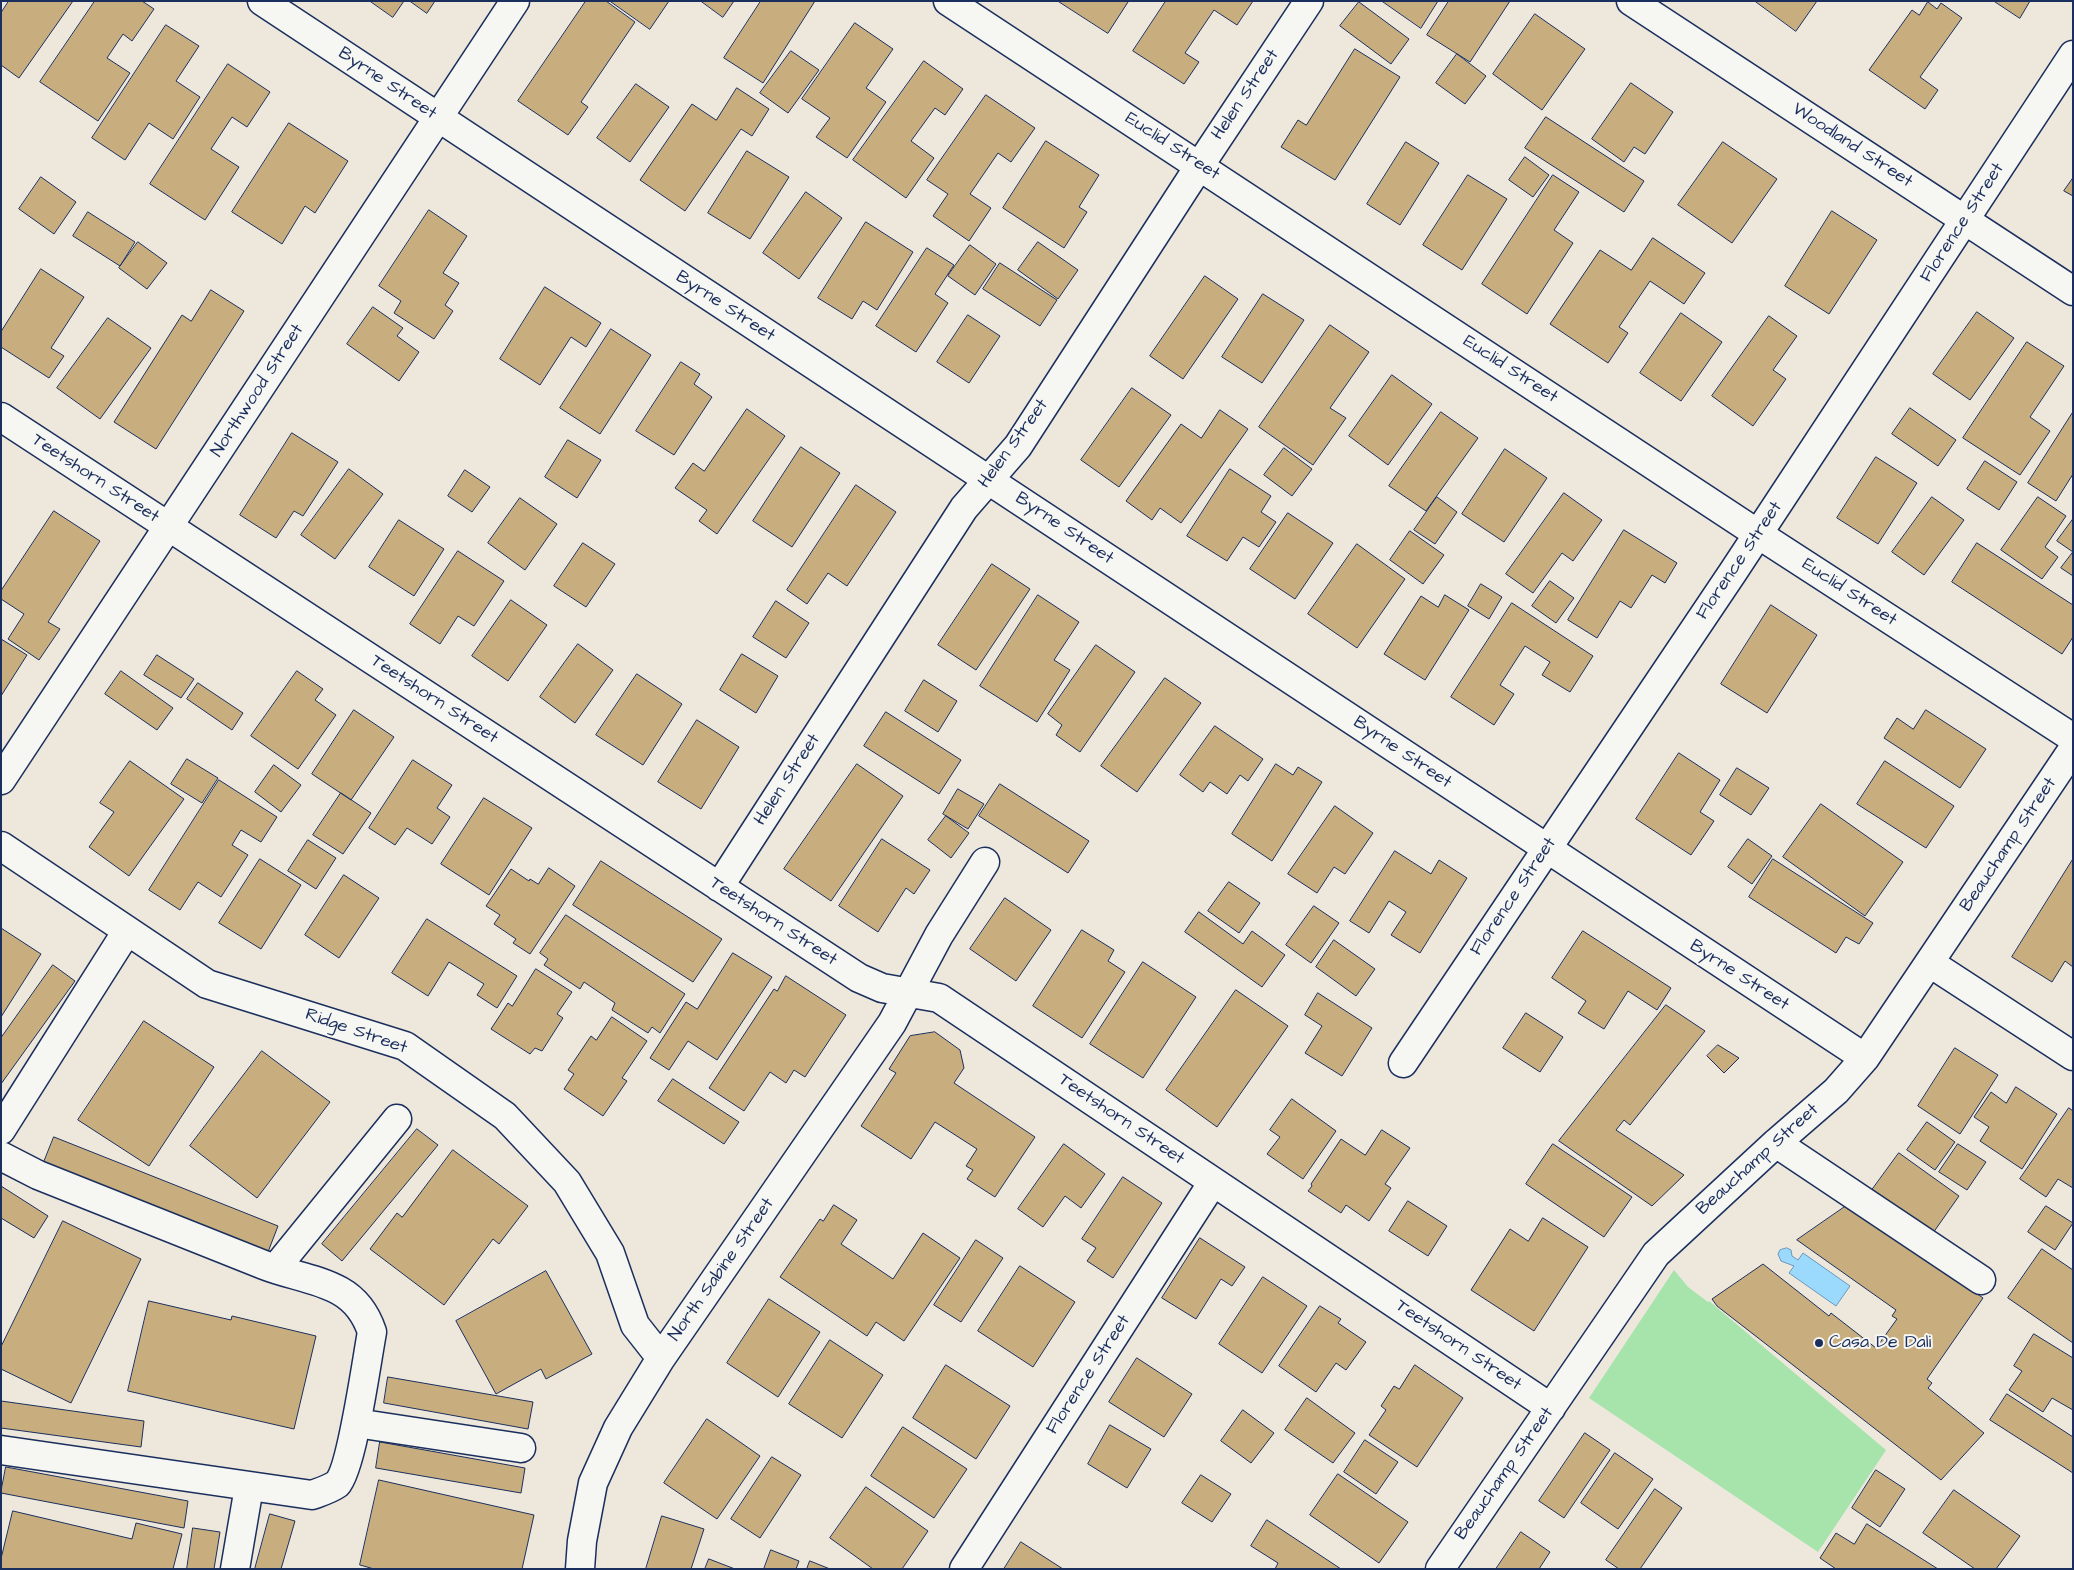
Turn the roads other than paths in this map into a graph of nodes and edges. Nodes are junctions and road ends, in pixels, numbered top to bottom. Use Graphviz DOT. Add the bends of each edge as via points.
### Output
graph roads {
  1 [pos="262,1"];
  2 [pos="515,1"];
  3 [pos="948,1"];
  4 [pos="1309,1"];
  5 [pos="1631,1"];
  6 [pos="2073,55"];
  7 [pos="437,118"];
  8 [pos="1200,165"];
  9 [pos="1965,220"];
  10 [pos="2073,292"];
  11 [pos="1,417"];
  12 [pos="990,480"];
  13 [pos="168,526"];
  14 [pos="1758,534"];
  15 [pos="2073,738"];
  16 [pos="2073,749"];
  17 [pos="1,780"];
  18 [pos="1,846"];
  19 [pos="1546,849"];
  20 [pos="985,862"];
  21 [pos="719,887"];
  22 [pos="128,931"];
  23 [pos="1930,963"];
  24 [pos="909,991"];
  25 [pos="2073,1056"];
  26 [pos="1865,1058"];
  27 [pos="1403,1064"];
  28 [pos="397,1119"];
  29 [pos="1,1130"];
  30 [pos="1776,1143"];
  31 [pos="1,1156"];
  32 [pos="1214,1182"];
  33 [pos="275,1269"];
  34 [pos="1980,1280"];
  35 [pos="661,1358"];
  36 [pos="1551,1408"];
  37 [pos="356,1423"];
  38 [pos="521,1448"];
  39 [pos="1,1450"];
  40 [pos="249,1487"];
  41 [pos="235,1569"];
  42 [pos="580,1569"];
  43 [pos="964,1569"];
  44 [pos="1440,1569"];
  1 -- 7 [label="street, Byrne Street"];
  2 -- 7 [label="street, Northwood Street"];
  3 -- 8 [label="street, Euclid Street"];
  4 -- 8 [label="street, Helen Street"];
  5 -- 9 [label="street, Woodland Street"];
  6 -- 9 [label="street, Florence Street"];
  7 -- 12 [label="street, Byrne Street"];
  7 -- 13 [label="street, Northwood Street"];
  8 -- 12 [label="street, Helen Street" via="1018,446"];
  8 -- 14 [label="street, Euclid Street"];
  9 -- 10 [label="street, Woodland Street"];
  9 -- 14 [label="street, Florence Street"];
  11 -- 13 [label="street, Teetshorn Street"];
  12 -- 19 [label="street, Byrne Street"];
  12 -- 21 [label="street, Helen Street" via="964,508"];
  13 -- 17 [label="street, Northwood Street"];
  13 -- 21 [label="street, Teetshorn Street"];
  14 -- 15 [label="street, Euclid Street"];
  14 -- 19 [label="street, Florence Street"];
  16 -- 23 [label="street, Beauchamp Street"];
  18 -- 22 [label="street, Ridge Street"];
  19 -- 26 [label="street, Byrne Street"];
  19 -- 27 [label="street, Florence Street"];
  20 -- 24 [label="street, North Sabine Street" via="939,935"];
  21 -- 24 [label="street, Teetshorn Street" via="859,978 882,988"];
  22 -- 29 [label="street"];
  22 -- 35 [label="street, Ridge Street" via="207,984 405,1046 505,1116 567,1182 610,1253 634,1326"];
  23 -- 25 [label="street"];
  23 -- 26 [label="street, Beauchamp Street"];
  24 -- 32 [label="street, Teetshorn Street" via="939,998"];
  24 -- 35 [label="street, North Sabine Street" via="892,1023"];
  26 -- 30 [label="street, Beauchamp Street" via="1836,1091"];
  28 -- 33 [label="street"];
  30 -- 34 [label="street"];
  30 -- 36 [label="street, Beauchamp Street" via="1656,1254"];
  31 -- 33 [label="street" via="38,1175"];
  32 -- 36 [label="street, Teetshorn Street"];
  32 -- 43 [label="street, Florence Street"];
  33 -- 37 [label="street" via="340,1291 367,1317 372,1332"];
  35 -- 42 [label="street, North Sabine Street" via="618,1428 593,1483"];
  36 -- 44 [label="street, Beauchamp Street"];
  37 -- 38 [label="street"];
  37 -- 40 [label="street" via="345,1470 337,1483 312,1494"];
  39 -- 40 [label="street"];
  40 -- 41 [label="street"];
}
